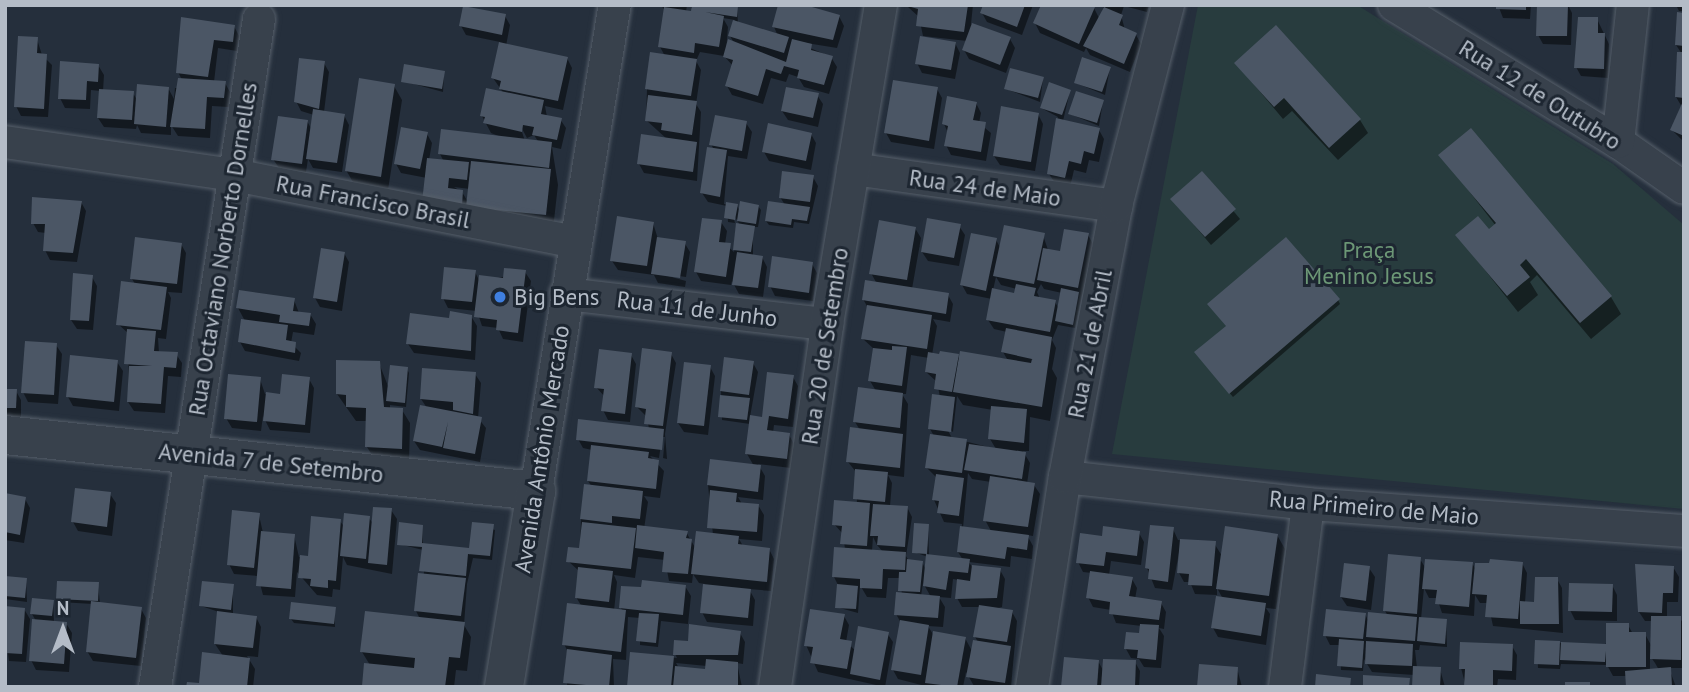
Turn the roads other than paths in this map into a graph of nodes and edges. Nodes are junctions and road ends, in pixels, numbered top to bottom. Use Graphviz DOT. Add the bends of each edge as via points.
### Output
graph roads {
  1 [pos="615,5"];
  2 [pos="881,5"];
  3 [pos="1168,5"];
  4 [pos="1394,5"];
  5 [pos="1633,5"];
  6 [pos="259,19"];
  7 [pos="5,142"];
  8 [pos="1618,142"];
  9 [pos="853,169"];
  10 [pos="234,175"];
  11 [pos="1684,188"];
  12 [pos="1116,206"];
  13 [pos="574,242"];
  14 [pos="566,294"];
  15 [pos="827,324"];
  16 [pos="5,435"];
  17 [pos="192,453"];
  18 [pos="1065,477"];
  19 [pos="536,491"];
  20 [pos="1308,504"];
  21 [pos="1684,531"];
  22 [pos="155,687"];
  23 [pos="504,687"];
  24 [pos="775,687"];
  25 [pos="1032,687"];
  26 [pos="1285,687"];
  1 -- 13 [label="street, Avenida Antônio Mercado"];
  2 -- 9 [label="street, Rua 20 de Setembro"];
  3 -- 12 [label="street, Rua 21 de Abril"];
  4 -- 8 [label="street, Rua 12 de Outubro"];
  5 -- 8 [label="street"];
  6 -- 10 [label="street, Rua Octaviano Norberto Dornelles"];
  7 -- 10 [label="street, Rua Francisco Brasil"];
  8 -- 11 [label="street, Rua 12 de Outubro"];
  9 -- 12 [label="street, Rua 24 de Maio"];
  9 -- 15 [label="street, Rua 20 de Setembro"];
  10 -- 13 [label="street, Rua Francisco Brasil"];
  10 -- 17 [label="street, Rua Octaviano Norberto Dornelles"];
  12 -- 18 [label="street, Rua 21 de Abril"];
  13 -- 14 [label="street, Avenida Antônio Mercado"];
  14 -- 15 [label="street, Rua 11 de Junho"];
  14 -- 19 [label="street, Avenida Antônio Mercado"];
  15 -- 24 [label="street, Rua 20 de Setembro"];
  16 -- 17 [label="street, Avenida 7 de Setembro"];
  17 -- 19 [label="street, Avenida 7 de Setembro"];
  17 -- 22 [label="street, Rua Octaviano Norberto Dornelles"];
  18 -- 20 [label="street, Rua Primeiro de Maio"];
  18 -- 25 [label="street, Rua 21 de Abril"];
  19 -- 23 [label="street, Avenida Antônio Mercado"];
  20 -- 21 [label="street, Rua Primeiro de Maio"];
  20 -- 26 [label="street"];
}
